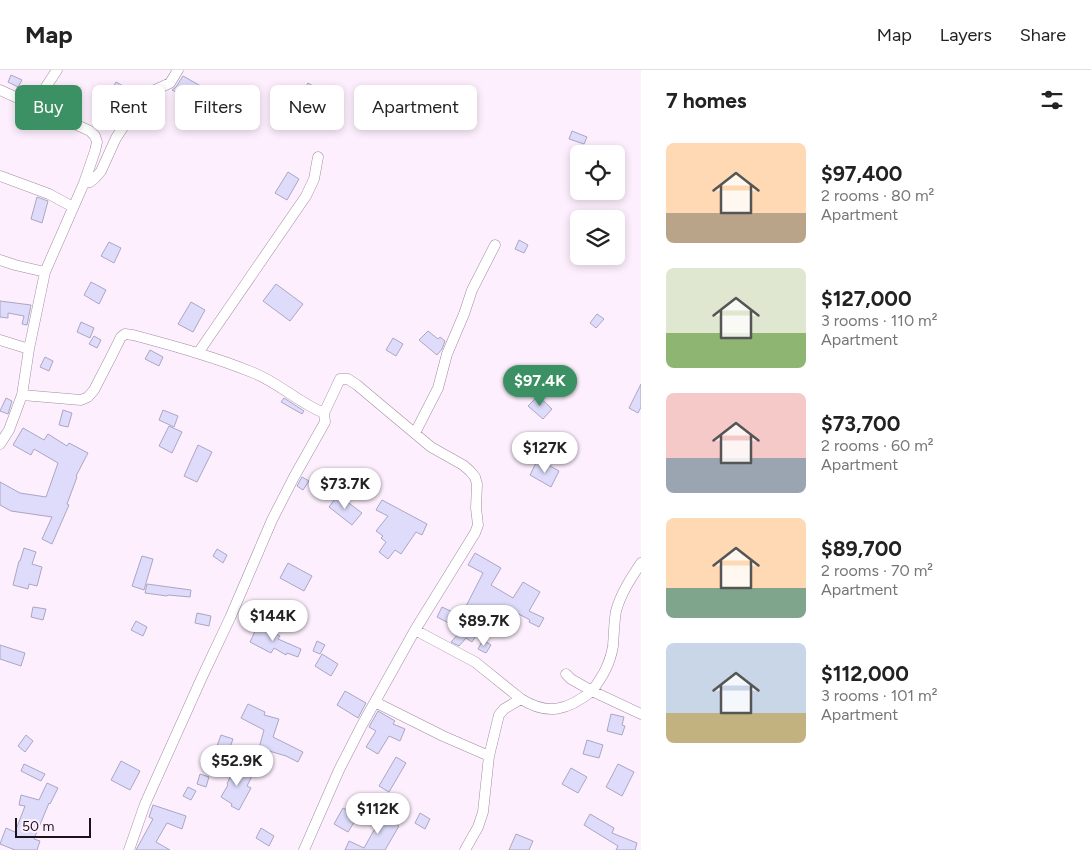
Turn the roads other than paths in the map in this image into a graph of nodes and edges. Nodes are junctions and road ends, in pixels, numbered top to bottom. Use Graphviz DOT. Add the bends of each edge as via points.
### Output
graph roads {
  1 [pos="57,70"];
  2 [pos="178,70"];
  3 [pos="47,85"];
  4 [pos="0,90"];
  5 [pos="15,97"];
  6 [pos="82,127"];
  7 [pos="318,157"];
  8 [pos="0,176"];
  9 [pos="84,183"];
  10 [pos="73,207"];
  11 [pos="495,245"];
  12 [pos="0,260"];
  13 [pos="45,272"];
  14 [pos="0,340"];
  15 [pos="28,349"];
  16 [pos="198,352"];
  17 [pos="22,395"];
  18 [pos="324,413"];
  19 [pos="415,433"];
  20 [pos="0,444"];
  21 [pos="641,563"];
  22 [pos="415,630"];
  23 [pos="566,674"];
  24 [pos="592,691"];
  25 [pos="521,699"];
  26 [pos="375,702"];
  27 [pos="641,714"];
  28 [pos="489,756"];
  29 [pos="129,850"];
  30 [pos="304,850"];
  31 [pos="465,850"];
  1 -- 3 [label="street"];
  2 -- 9 [label="street" via="170,83 144,96 116,138 101,172"];
  4 -- 5 [label="street"];
  6 -- 9 [label="street" via="95,136 96,142 96,151"];
  7 -- 16 [label="street" via="314,179 306,196"];
  8 -- 10 [label="street" via="49,194"];
  9 -- 10 [label="street"];
  10 -- 13 [label="street"];
  11 -- 19 [label="street" via="472,290 447,354 438,388"];
  12 -- 13 [label="street"];
  13 -- 15 [label="street"];
  14 -- 15 [label="street"];
  15 -- 17 [label="street"];
  16 -- 17 [label="street" via="125,334 120,337 88,397 81,400"];
  16 -- 18 [label="street" via="255,373"];
  17 -- 20 [label="street"];
  18 -- 19 [label="street" via="340,379 348,379"];
  18 -- 29 [label="street" via="324,422 272,520 145,804"];
  19 -- 22 [label="street" via="431,447 463,465 475,477 478,525"];
  21 -- 24 [label="street" via="620,598 608,664"];
  22 -- 25 [label="street" via="475,662"];
  22 -- 26 [label="street"];
  23 -- 24 [label="street"];
  24 -- 25 [label="street" via="570,706 555,710"];
  24 -- 27 [label="street"];
  25 -- 28 [label="street" via="499,715"];
  26 -- 28 [label="street"];
  26 -- 30 [label="street" via="339,770"];
  28 -- 31 [label="street" via="483,812"];
}
